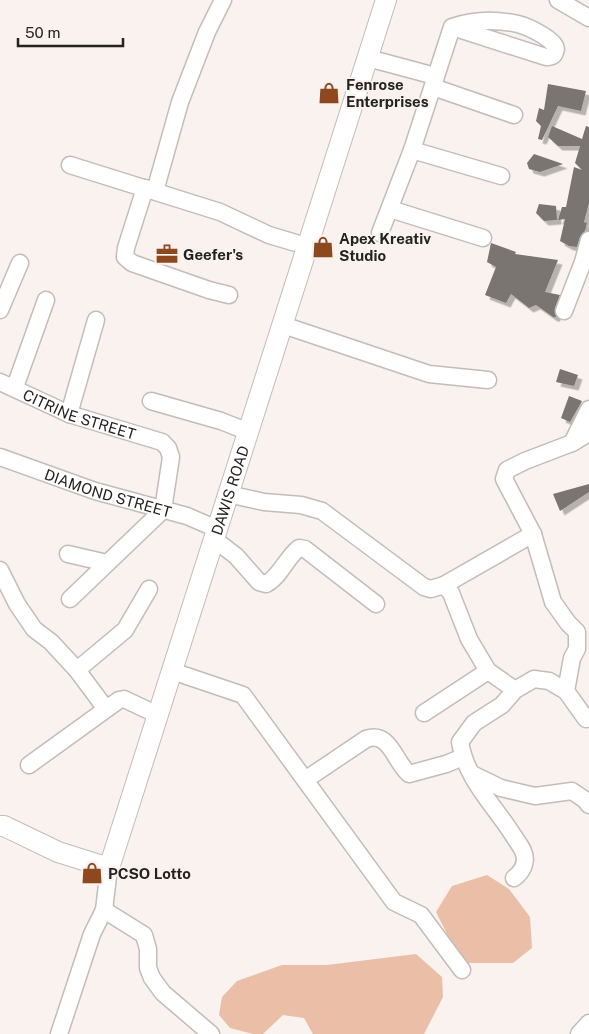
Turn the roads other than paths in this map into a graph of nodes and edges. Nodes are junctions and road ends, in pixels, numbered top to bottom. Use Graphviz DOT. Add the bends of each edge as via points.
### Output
graph roads {
  1 [pos="223,0"];
  2 [pos="386,0"];
  3 [pos="558,0"];
  4 [pos="589,18"];
  5 [pos="452,27"];
  6 [pos="368,58"];
  7 [pos="434,82"];
  8 [pos="514,115"];
  9 [pos="412,150"];
  10 [pos="70,165"];
  11 [pos="501,176"];
  12 [pos="150,190"];
  13 [pos="390,209"];
  14 [pos="380,232"];
  15 [pos="482,238"];
  16 [pos="589,240"];
  17 [pos="306,246"];
  18 [pos="20,263"];
  19 [pos="229,295"];
  20 [pos="46,300"];
  21 [pos="0,310"];
  22 [pos="564,310"];
  23 [pos="96,320"];
  24 [pos="283,325"];
  25 [pos="488,380"];
  26 [pos="7,384"];
  27 [pos="151,401"];
  28 [pos="589,409"];
  29 [pos="69,414"];
  30 [pos="248,432"];
  31 [pos="589,433"];
  32 [pos="572,443"];
  33 [pos="0,457"];
  34 [pos="228,494"];
  35 [pos="163,510"];
  36 [pos="215,534"];
  37 [pos="533,534"];
  38 [pos="68,554"];
  39 [pos="107,563"];
  40 [pos="0,570"];
  41 [pos="444,585"];
  42 [pos="149,589"];
  43 [pos="70,598"];
  44 [pos="376,604"];
  45 [pos="77,670"];
  46 [pos="172,671"];
  47 [pos="488,671"];
  48 [pos="515,690"];
  49 [pos="566,691"];
  50 [pos="106,709"];
  51 [pos="424,713"];
  52 [pos="158,715"];
  53 [pos="586,719"];
  54 [pos="463,757"];
  55 [pos="29,765"];
  56 [pos="472,774"];
  57 [pos="305,780"];
  58 [pos="589,805"];
  59 [pos="0,826"];
  60 [pos="109,868"];
  61 [pos="514,878"];
  62 [pos="104,910"];
  63 [pos="462,970"];
  64 [pos="589,1022"];
  65 [pos="59,1034"];
  66 [pos="212,1034"];
  67 [pos="579,1034"];
  1 -- 12 [label="street" via="180,102"];
  2 -- 6 [label="street, DAWIS ROAD"];
  3 -- 4 [label="street"];
  5 -- 5 [label="street" via="478,20 518,24 532,28 554,43 555,53 546,57"];
  5 -- 7 [label="street"];
  6 -- 7 [label="street"];
  6 -- 17 [label="street, DAWIS ROAD"];
  7 -- 8 [label="street"];
  7 -- 9 [label="street"];
  9 -- 11 [label="street"];
  9 -- 13 [label="street"];
  10 -- 12 [label="street"];
  12 -- 17 [label="street" via="220,212 269,235"];
  12 -- 19 [label="street" via="125,257 132,263"];
  13 -- 14 [label="street"];
  13 -- 15 [label="street"];
  16 -- 22 [label="street"];
  17 -- 24 [label="street, DAWIS ROAD"];
  18 -- 21 [label="street"];
  20 -- 26 [label="street"];
  23 -- 29 [label="street"];
  24 -- 25 [label="street" via="429,374"];
  24 -- 30 [label="street, DAWIS ROAD"];
  26 -- 29 [label="street, CITRINE STREET"];
  27 -- 30 [label="street"];
  28 -- 32 [label="street"];
  29 -- 35 [label="street, CITRINE STREET" via="162,442 168,448 171,457"];
  30 -- 34 [label="street, DAWIS ROAD"];
  31 -- 32 [label="street"];
  32 -- 37 [label="street" via="507,470 504,479 508,489"];
  33 -- 35 [label="street, DIAMOND STREET" via="95,491"];
  34 -- 36 [label="street, DAWIS ROAD"];
  34 -- 41 [label="street" via="322,511 424,587 432,589"];
  35 -- 36 [label="street, DIAMOND STREET" via="187,516"];
  35 -- 39 [label="street"];
  36 -- 44 [label="street, DIAMOND STREET" via="260,582 272,581 299,548"];
  36 -- 46 [label="street, DAWIS ROAD"];
  37 -- 41 [label="street"];
  37 -- 49 [label="street" via="553,602 577,632 577,649 572,658"];
  38 -- 39 [label="street"];
  39 -- 43 [label="street"];
  40 -- 45 [label="street" via="34,629"];
  41 -- 47 [label="street" via="451,593 469,639"];
  42 -- 45 [label="street" via="125,630"];
  45 -- 50 [label="street"];
  46 -- 52 [label="street, DAWIS ROAD"];
  46 -- 57 [label="street" via="243,695"];
  47 -- 48 [label="street"];
  47 -- 51 [label="street"];
  48 -- 49 [label="street" via="534,679 549,681"];
  48 -- 54 [label="street" via="502,705 474,723 460,742"];
  49 -- 53 [label="street"];
  50 -- 52 [label="street" via="124,699"];
  50 -- 55 [label="street"];
  52 -- 60 [label="street, DAWIS ROAD"];
  54 -- 56 [label="street"];
  54 -- 57 [label="street" via="409,774 393,750 378,738 371,737"];
  56 -- 58 [label="street" via="501,788 535,796 572,791"];
  56 -- 61 [label="street" via="524,852 525,864"];
  57 -- 63 [label="street" via="394,902 421,915"];
  59 -- 60 [label="street" via="58,852"];
  60 -- 62 [label="street"];
  62 -- 65 [label="street" via="92,934"];
  62 -- 66 [label="street" via="144,935 152,978 163,993"];
  64 -- 67 [label="street"];
}
